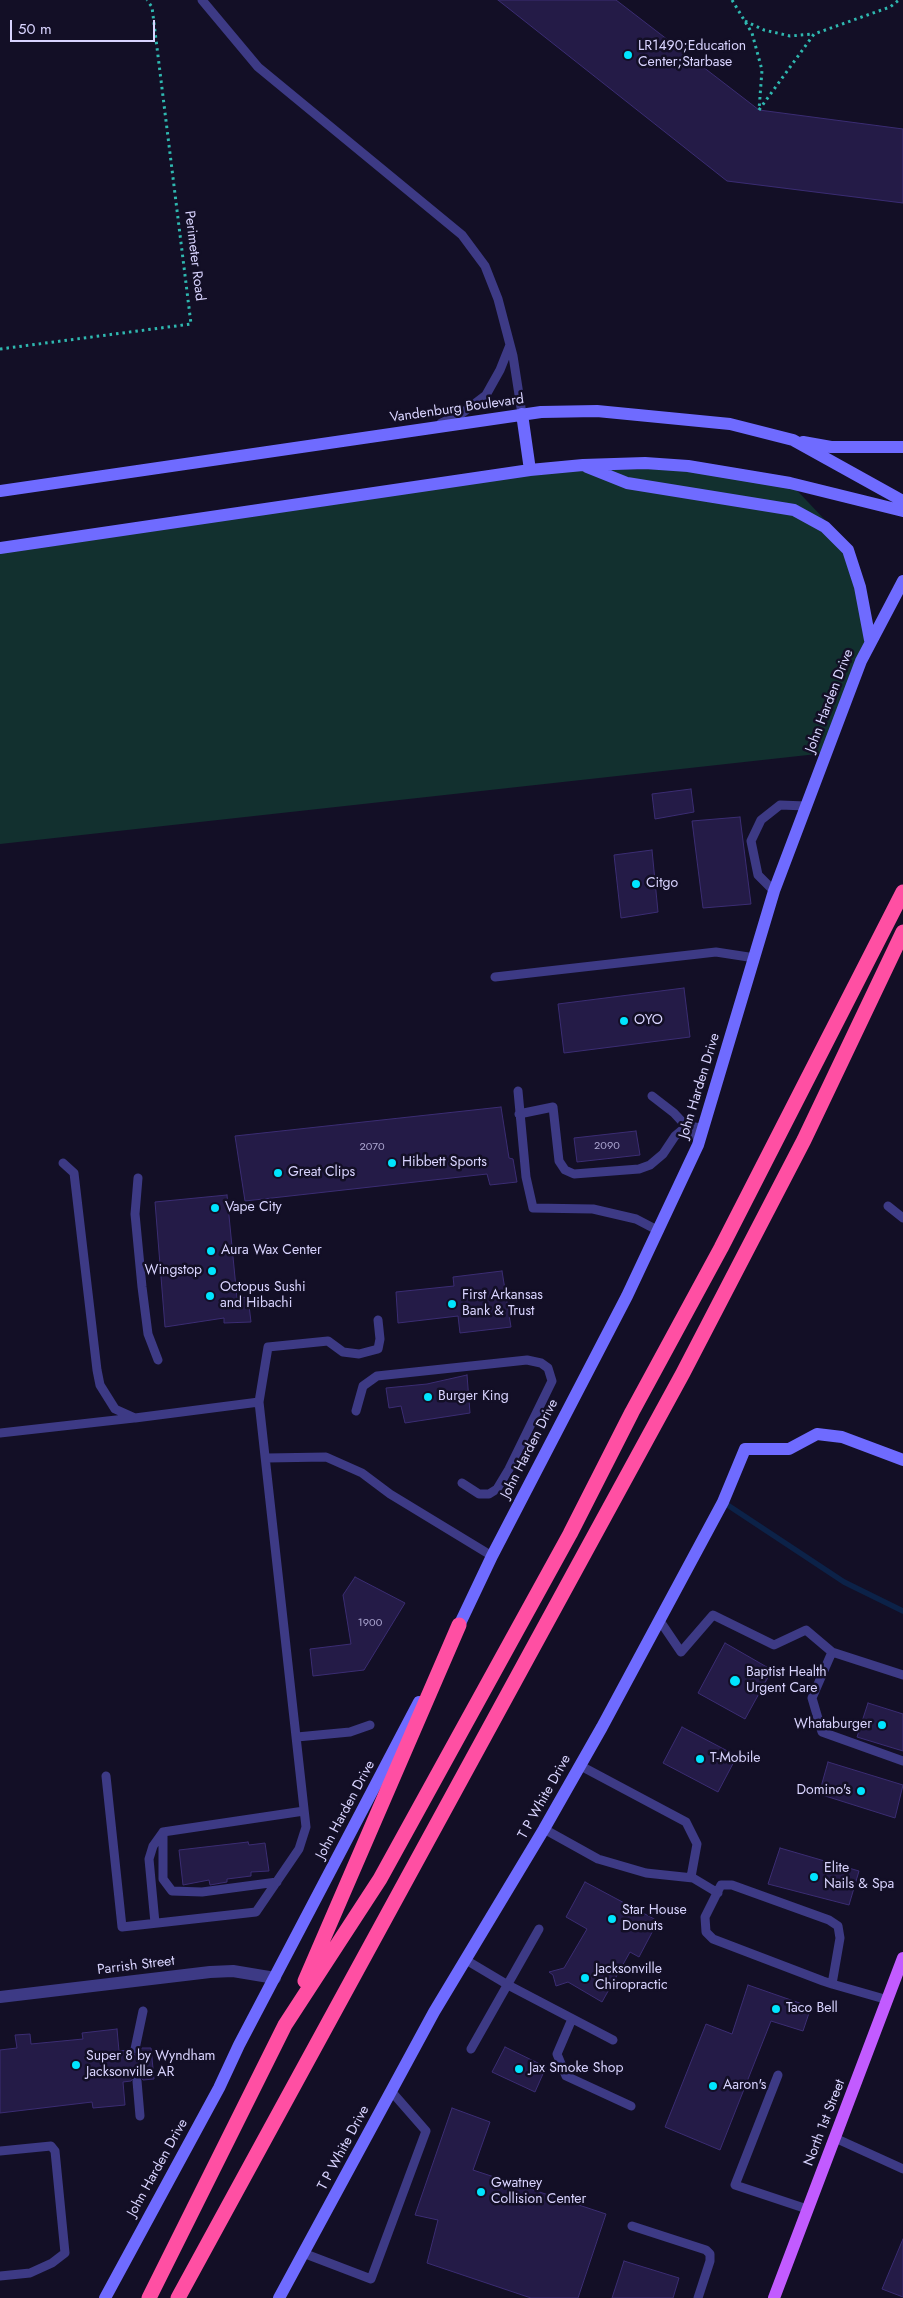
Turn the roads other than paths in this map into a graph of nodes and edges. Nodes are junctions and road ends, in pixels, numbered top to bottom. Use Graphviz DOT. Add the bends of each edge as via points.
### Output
graph roads {
  1 [pos="202,0"];
  2 [pos="510,345"];
  3 [pos="522,414"];
  4 [pos="433,427"];
  5 [pos="793,440"];
  6 [pos="903,447"];
  7 [pos="583,465"];
  8 [pos="530,470"];
  9 [pos="0,491"];
  10 [pos="903,501"];
  11 [pos="903,512"];
  12 [pos="0,548"];
  13 [pos="903,581"];
  14 [pos="870,640"];
  15 [pos="806,806"];
  16 [pos="774,891"];
  17 [pos="903,892"];
  18 [pos="903,932"];
  19 [pos="756,958"];
  20 [pos="495,977"];
  21 [pos="518,1092"];
  22 [pos="652,1096"];
  23 [pos="519,1114"];
  24 [pos="687,1126"];
  25 [pos="702,1128"];
  26 [pos="698,1145"];
  27 [pos="63,1163"];
  28 [pos="138,1178"];
  29 [pos="888,1206"];
  30 [pos="903,1218"];
  31 [pos="658,1231"];
  32 [pos="378,1320"];
  33 [pos="158,1360"];
  34 [pos="259,1402"];
  35 [pos="356,1411"];
  36 [pos="135,1418"];
  37 [pos="0,1433"];
  38 [pos="267,1458"];
  39 [pos="903,1460"];
  40 [pos="462,1483"];
  41 [pos="492,1556"];
  42 [pos="660,1622"];
  43 [pos="459,1625"];
  44 [pos="832,1652"];
  45 [pos="903,1675"];
  46 [pos="370,1725"];
  47 [pos="297,1737"];
  48 [pos="903,1761"];
  49 [pos="580,1765"];
  50 [pos="106,1776"];
  51 [pos="304,1811"];
  52 [pos="544,1829"];
  53 [pos="163,1832"];
  54 [pos="690,1877"];
  55 [pos="277,1882"];
  56 [pos="718,1893"];
  57 [pos="155,1923"];
  58 [pos="540,1929"];
  59 [pos="903,1958"];
  60 [pos="466,1960"];
  61 [pos="901,1972"];
  62 [pos="275,1978"];
  63 [pos="832,1984"];
  64 [pos="508,1985"];
  65 [pos="0,1997"];
  66 [pos="888,2000"];
  67 [pos="143,2012"];
  68 [pos="572,2019"];
  69 [pos="286,2025"];
  70 [pos="614,2040"];
  71 [pos="135,2049"];
  72 [pos="471,2049"];
  73 [pos="778,2075"];
  74 [pos="137,2081"];
  75 [pos="391,2091"];
  76 [pos="631,2106"];
  77 [pos="140,2116"];
  78 [pos="835,2138"];
  79 [pos="0,2151"];
  80 [pos="903,2168"];
  81 [pos="807,2209"];
  82 [pos="632,2226"];
  83 [pos="303,2253"];
  84 [pos="0,2276"];
  85 [pos="105,2298"];
  86 [pos="148,2298"];
  87 [pos="178,2298"];
  88 [pos="279,2298"];
  89 [pos="698,2298"];
  90 [pos="774,2298"];
  1 -- 2 [label="lane" via="258,67 462,235 485,266"];
  2 -- 3 [label="lane"];
  2 -- 4 [label="lane" via="486,395 461,414"];
  3 -- 4 [label="main road, Vandenburg Boulevard"];
  3 -- 5 [label="main road, Vandenburg Boulevard" via="597,411 673,418 730,424"];
  3 -- 8 [label="main road"];
  4 -- 9 [label="main road, Vandenburg Boulevard"];
  5 -- 6 [label="main road" via="831,447"];
  5 -- 10 [label="main road, Vandenburg Boulevard"];
  7 -- 8 [label="main road"];
  7 -- 11 [label="main road" via="645,463 688,466 790,483"];
  7 -- 14 [label="main road" via="628,483 794,510 825,527 848,550 860,587"];
  8 -- 12 [label="main road"];
  13 -- 14 [label="main road, John Harden Drive"];
  14 -- 15 [label="main road, John Harden Drive"];
  15 -- 16 [label="main road, John Harden Drive"];
  15 -- 16 [label="lane" via="780,805 760,820 751,841 758,875"];
  16 -- 19 [label="main road, John Harden Drive"];
  17 -- 69 [label="highway" via="726,1239 570,1534 380,1879"];
  18 -- 87 [label="highway" via="804,1140 683,1373"];
  19 -- 20 [label="lane" via="716,952"];
  19 -- 25 [label="main road, John Harden Drive"];
  21 -- 23 [label="lane"];
  22 -- 24 [label="lane"];
  23 -- 24 [label="lane" via="553,1107 559,1161 565,1170 574,1174 639,1169 663,1154 675,1136"];
  23 -- 31 [label="lane" via="532,1208 593,1209 636,1219"];
  24 -- 25 [label="lane"];
  24 -- 26 [label="lane" via="699,1140"];
  25 -- 26 [label="main road, John Harden Drive"];
  26 -- 31 [label="main road, John Harden Drive"];
  27 -- 36 [label="lane" via="74,1173 100,1385 115,1409"];
  28 -- 33 [label="lane" via="135,1214 142,1287 148,1334"];
  29 -- 30 [label="lane"];
  31 -- 41 [label="main road, John Harden Drive"];
  32 -- 34 [label="lane" via="378,1349 359,1354 343,1352 328,1341 268,1348"];
  34 -- 36 [label="lane"];
  34 -- 38 [label="lane"];
  35 -- 40 [label="lane" via="363,1386 377,1376 527,1360 541,1363 548,1368 552,1381 497,1489 479,1494"];
  36 -- 37 [label="lane"];
  38 -- 41 [label="lane" via="326,1457 362,1473 390,1494"];
  38 -- 47 [label="lane"];
  39 -- 42 [label="main road, T P White Drive" via="842,1437 817,1434 789,1449 745,1449 723,1502"];
  41 -- 43 [label="main road, John Harden Drive"];
  42 -- 44 [label="lane" via="680,1652 713,1615 774,1645 806,1630"];
  42 -- 49 [label="main road, T P White Drive"];
  43 -- 62 [label="main road, John Harden Drive"];
  43 -- 69 [label="highway"];
  44 -- 45 [label="lane"];
  44 -- 48 [label="lane" via="812,1698 822,1732"];
  46 -- 47 [label="lane" via="350,1732"];
  47 -- 51 [label="lane"];
  49 -- 52 [label="main road, T P White Drive"];
  49 -- 54 [label="lane" via="686,1822 698,1844"];
  50 -- 57 [label="lane" via="122,1927"];
  51 -- 53 [label="lane"];
  51 -- 55 [label="lane" via="306,1827 299,1849"];
  52 -- 54 [label="lane" via="598,1859 646,1873"];
  52 -- 60 [label="main road, T P White Drive"];
  53 -- 55 [label="lane" via="163,1879 172,1891 202,1892"];
  53 -- 57 [label="lane" via="153,1846 150,1859"];
  54 -- 56 [label="lane"];
  55 -- 57 [label="lane" via="256,1912"];
  56 -- 63 [label="lane" via="705,1917 706,1932 713,1939"];
  56 -- 63 [label="lane" via="721,1885 732,1885 838,1926 840,1938"];
  58 -- 64 [label="lane"];
  59 -- 61 [label="main road, North 1st Street"];
  60 -- 64 [label="lane"];
  60 -- 75 [label="main road, T P White Drive"];
  61 -- 66 [label="main road, North 1st Street"];
  62 -- 65 [label="street, Parrish Street" via="210,1972"];
  62 -- 85 [label="main road, John Harden Drive"];
  63 -- 66 [label="lane"];
  64 -- 68 [label="lane"];
  64 -- 72 [label="lane"];
  66 -- 78 [label="main road, North 1st Street"];
  67 -- 71 [label="lane"];
  68 -- 70 [label="lane"];
  68 -- 76 [label="lane" via="558,2054 566,2076"];
  69 -- 86 [label="highway"];
  73 -- 81 [label="lane" via="735,2185"];
  74 -- 77 [label="lane"];
  75 -- 83 [label="main road, T P White Drive"];
  75 -- 83 [label="lane" via="426,2131 371,2279"];
  78 -- 80 [label="lane"];
  78 -- 81 [label="main road, North 1st Street"];
  79 -- 84 [label="lane" via="51,2146 55,2151 65,2253 30,2273"];
  81 -- 90 [label="main road, North 1st Street"];
  82 -- 89 [label="lane" via="710,2254"];
  83 -- 88 [label="main road, T P White Drive"];
}
